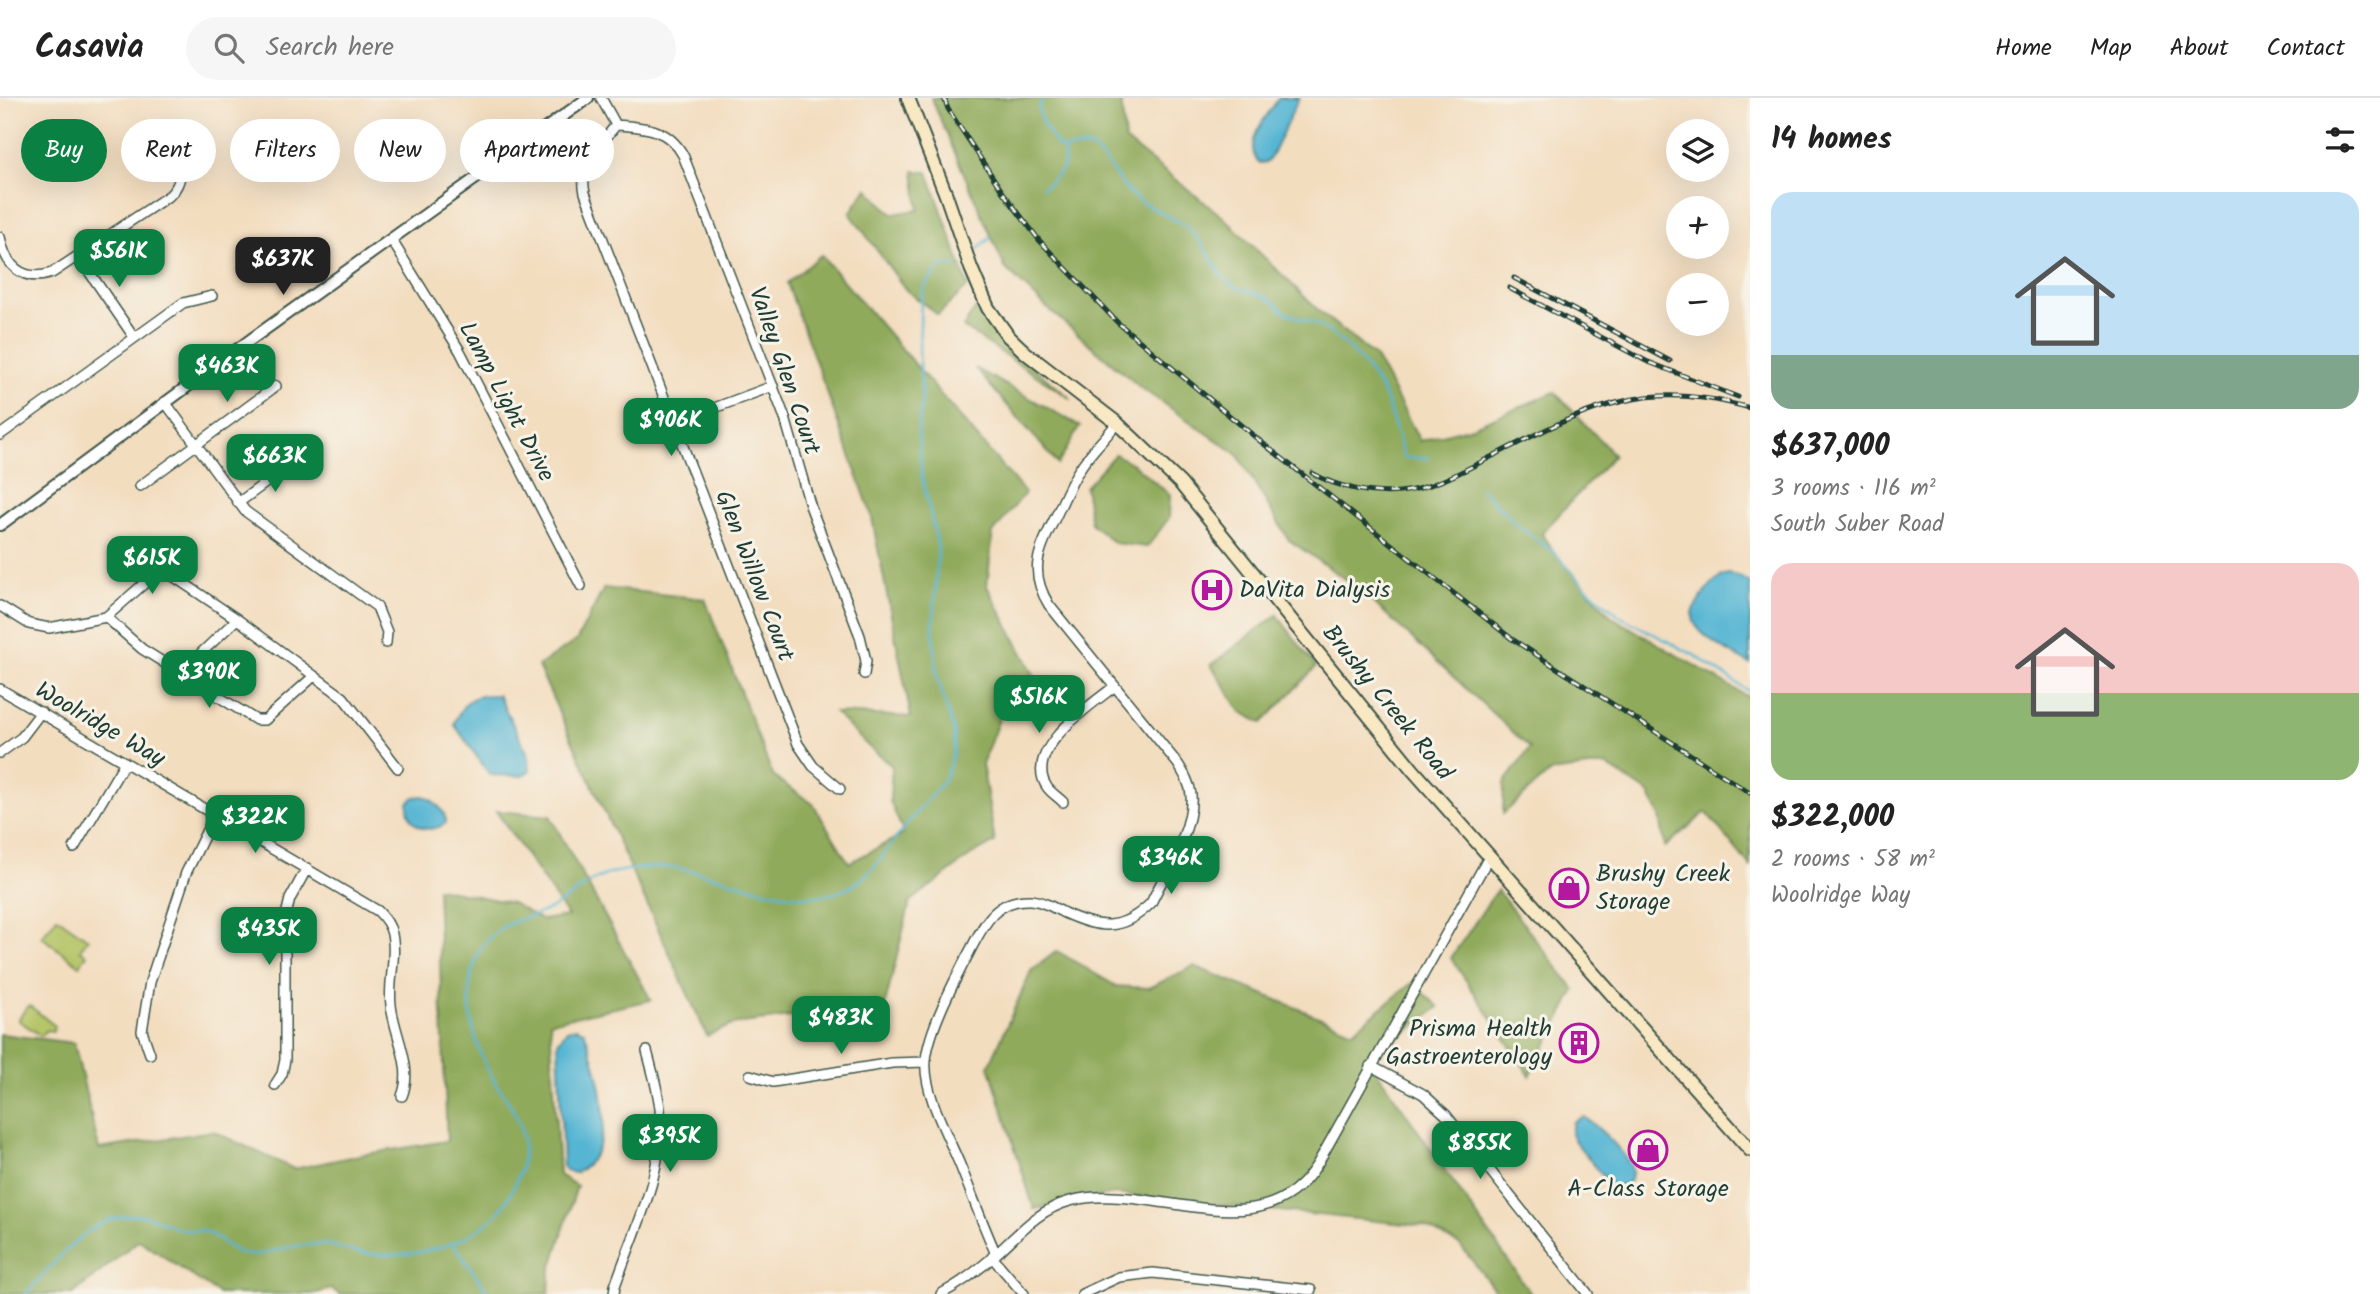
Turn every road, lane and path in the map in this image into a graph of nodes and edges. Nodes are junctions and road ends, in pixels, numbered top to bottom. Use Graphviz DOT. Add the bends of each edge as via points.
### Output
graph roads {
  1 [pos="588,98"];
  2 [pos="601,98"];
  3 [pos="908,98"];
  4 [pos="616,125"];
  5 [pos="178,182"];
  6 [pos="0,237"];
  7 [pos="391,239"];
  8 [pos="79,257"];
  9 [pos="212,296"];
  10 [pos="134,337"];
  11 [pos="276,386"];
  12 [pos="773,386"];
  13 [pos="165,402"];
  14 [pos="674,423"];
  15 [pos="1116,423"];
  16 [pos="0,435"];
  17 [pos="197,445"];
  18 [pos="294,462"];
  19 [pos="140,486"];
  20 [pos="238,503"];
  21 [pos="0,525"];
  22 [pos="179,553"];
  23 [pos="161,568"];
  24 [pos="581,586"];
  25 [pos="0,606"];
  26 [pos="106,617"];
  27 [pos="237,619"];
  28 [pos="386,643"];
  29 [pos="179,674"];
  30 [pos="864,674"];
  31 [pos="314,676"];
  32 [pos="1115,687"];
  33 [pos="0,689"];
  34 [pos="41,712"];
  35 [pos="0,753"];
  36 [pos="125,762"];
  37 [pos="398,768"];
  38 [pos="840,789"];
  39 [pos="1063,802"];
  40 [pos="215,814"];
  41 [pos="74,848"];
  42 [pos="1489,857"];
  43 [pos="307,868"];
  44 [pos="647,1051"];
  45 [pos="150,1054"];
  46 [pos="926,1062"];
  47 [pos="1371,1066"];
  48 [pos="750,1075"];
  49 [pos="275,1085"];
  50 [pos="402,1096"];
  51 [pos="1750,1150"];
  52 [pos="994,1256"];
  53 [pos="1311,1290"];
  54 [pos="614,1294"];
  55 [pos="941,1294"];
  56 [pos="1024,1294"];
  57 [pos="1082,1294"];
  58 [pos="1588,1294"];
  1 -- 7 [label="street"];
  2 -- 4 [label="street"];
  3 -- 15 [label="main road, Brushy Creek Road" via="971,268 995,318 1026,353"];
  4 -- 12 [label="street, Valley Glen Court" via="654,129 679,148"];
  4 -- 14 [label="street, Glen Willow Court" via="588,160 583,184"];
  5 -- 8 [label="street" via="170,195"];
  6 -- 8 [label="street" via="6,259 23,273 47,275"];
  7 -- 13 [label="street"];
  7 -- 24 [label="street, Lamp Light Drive" via="460,351"];
  8 -- 10 [label="street"];
  9 -- 10 [label="street" via="183,303"];
  10 -- 16 [label="street"];
  11 -- 17 [label="street"];
  12 -- 14 [label="street"];
  12 -- 30 [label="street, Valley Glen Court" via="811,508 860,636"];
  13 -- 17 [label="street"];
  13 -- 21 [label="street"];
  14 -- 38 [label="street, Glen Willow Court" via="798,744 813,766"];
  15 -- 32 [label="street" via="1079,468 1037,556 1036,572 1049,605"];
  15 -- 42 [label="main road, Brushy Creek Road" via="1189,493 1373,722"];
  17 -- 19 [label="street"];
  17 -- 20 [label="street"];
  18 -- 20 [label="street"];
  20 -- 28 [label="street" via="251,517 372,602 382,616"];
  22 -- 23 [label="street"];
  23 -- 26 [label="street"];
  23 -- 27 [label="street"];
  25 -- 26 [label="street" via="29,624 49,628"];
  26 -- 29 [label="street"];
  27 -- 29 [label="street"];
  27 -- 31 [label="street"];
  29 -- 31 [label="street" via="261,721"];
  31 -- 37 [label="street" via="343,697"];
  32 -- 39 [label="street" via="1054,737 1042,760 1047,787"];
  32 -- 46 [label="street" via="1178,764 1191,795 1185,831 1151,904 1129,921 1102,926 1029,900 999,908 986,920 969,952"];
  33 -- 34 [label="street, Woolridge Way"];
  34 -- 35 [label="street" via="22,737"];
  34 -- 36 [label="street, Woolridge Way"];
  36 -- 40 [label="street, Woolridge Way"];
  36 -- 41 [label="street"];
  40 -- 43 [label="street, Woolridge Way"];
  40 -- 45 [label="street" via="186,873 150,982 142,1023"];
  42 -- 47 [label="street"];
  42 -- 51 [label="main road, Brushy Creek Road"];
  43 -- 49 [label="street" via="285,919 285,1060"];
  43 -- 50 [label="street, Woolridge Way" via="378,911 391,930 391,1003 406,1072"];
  44 -- 54 [label="street" via="660,1107 655,1173"];
  46 -- 48 [label="street" via="773,1082"];
  46 -- 52 [label="street" via="928,1085"];
  47 -- 52 [label="street" via="1312,1172 1283,1199 1240,1210 1124,1196 1072,1201 1038,1216"];
  47 -- 58 [label="street" via="1423,1094 1446,1115"];
  52 -- 55 [label="street"];
  52 -- 56 [label="street"];
  53 -- 57 [label="street" via="1153,1273 1119,1278"];
}
